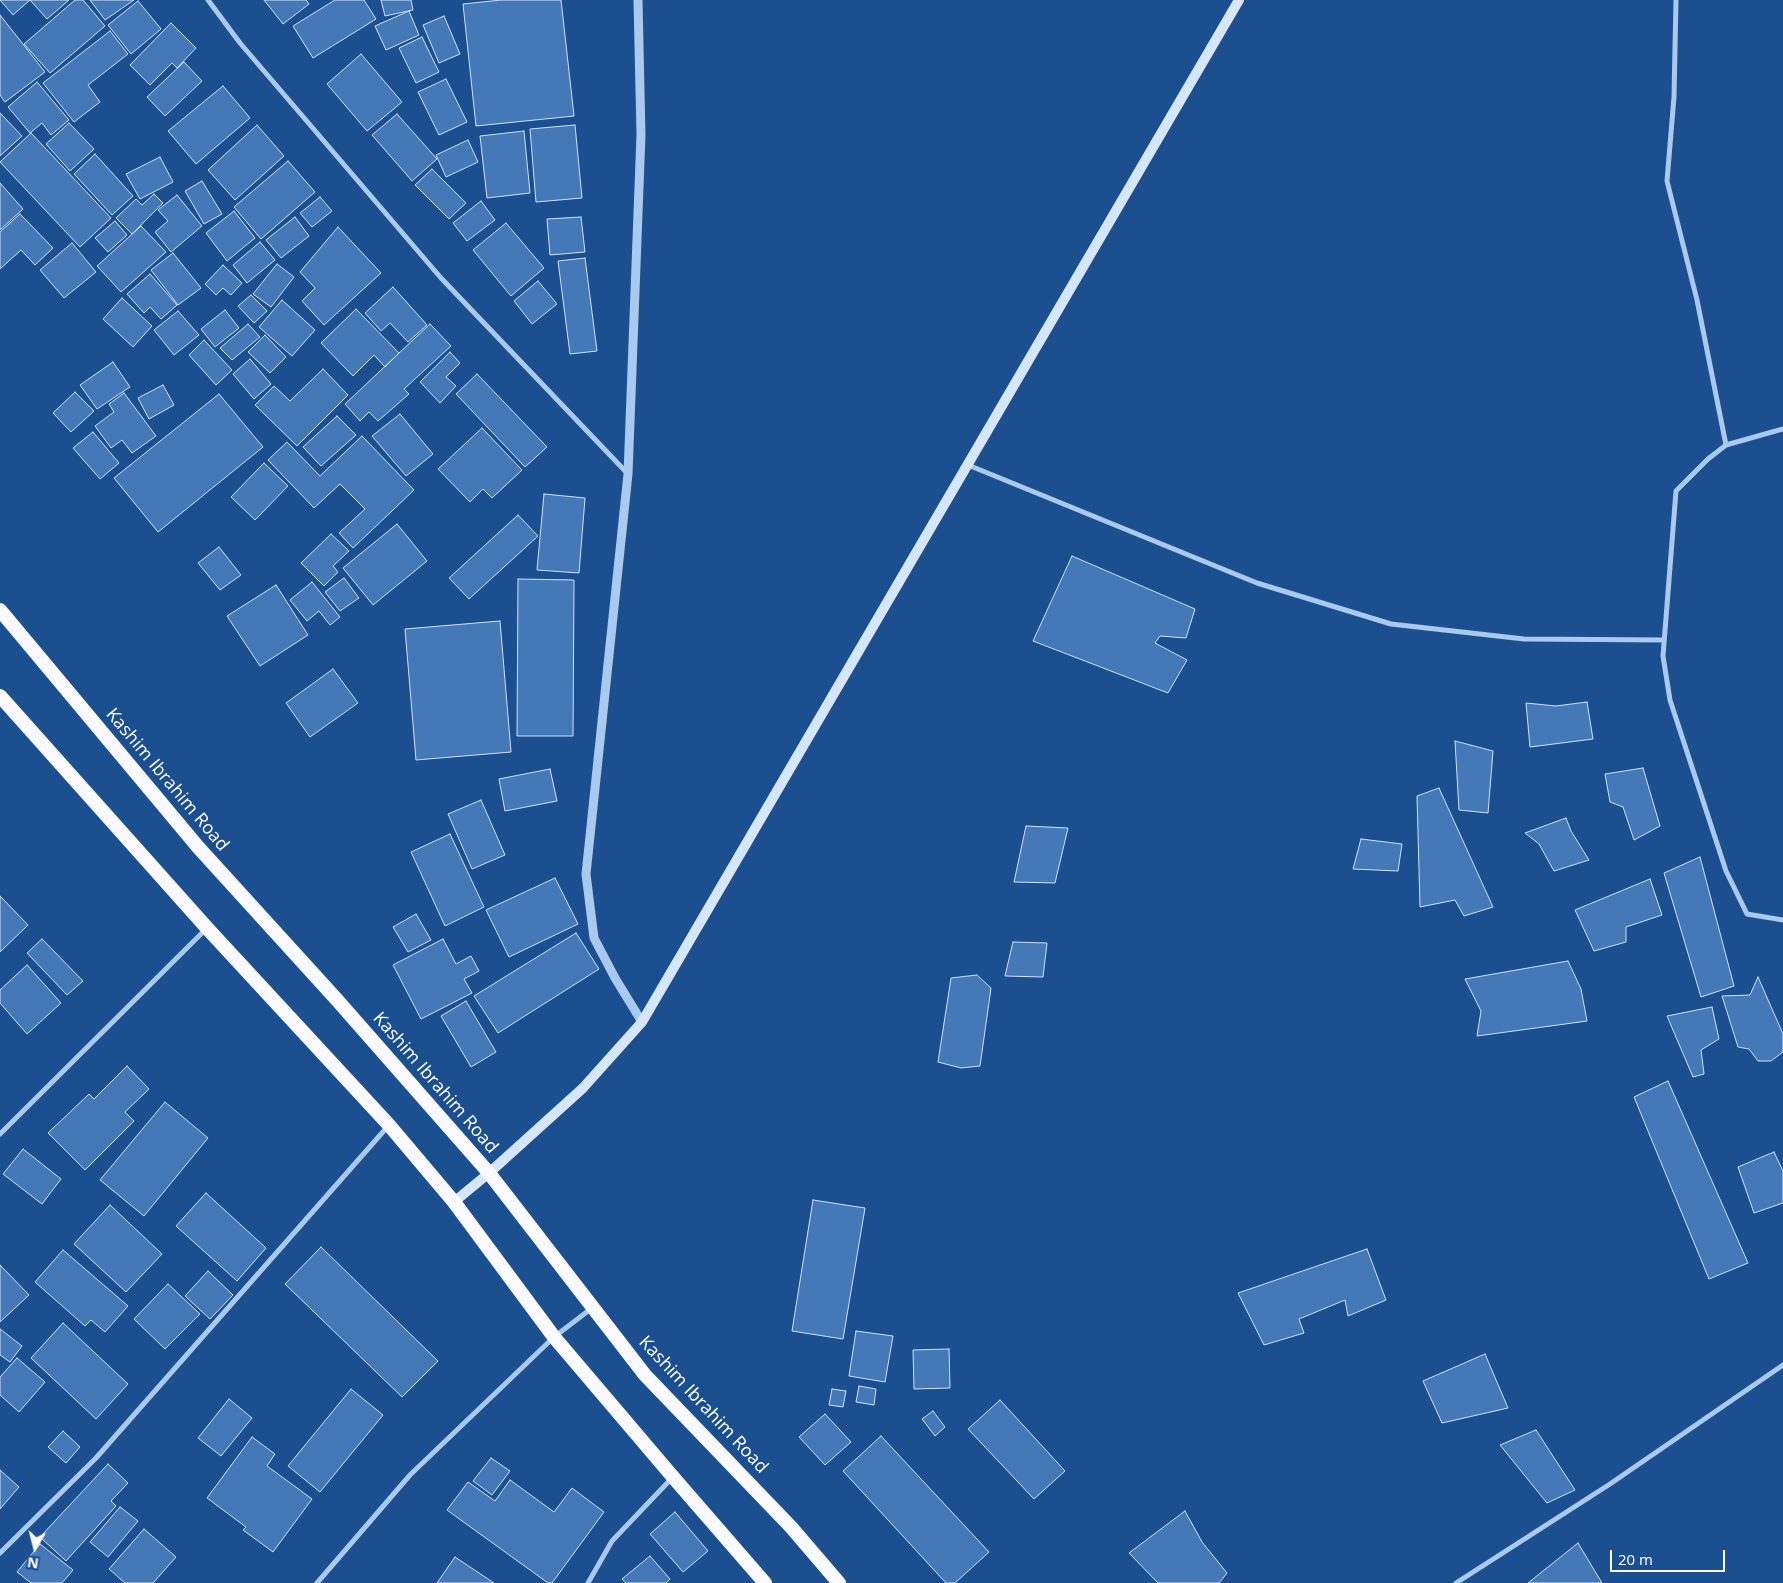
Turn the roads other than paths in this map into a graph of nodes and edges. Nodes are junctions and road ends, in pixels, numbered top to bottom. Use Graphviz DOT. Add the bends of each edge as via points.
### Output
graph roads {
  1 [pos="208,0"];
  2 [pos="638,0"];
  3 [pos="1239,0"];
  4 [pos="1676,0"];
  5 [pos="1783,429"];
  6 [pos="1726,445"];
  7 [pos="967,464"];
  8 [pos="628,474"];
  9 [pos="0,610"];
  10 [pos="1664,640"];
  11 [pos="0,696"];
  12 [pos="1783,920"];
  13 [pos="208,928"];
  14 [pos="642,1022"];
  15 [pos="389,1125"];
  16 [pos="0,1134"];
  17 [pos="488,1173"];
  18 [pos="454,1202"];
  19 [pos="593,1307"];
  20 [pos="554,1337"];
  21 [pos="1783,1365"];
  22 [pos="672,1477"];
  23 [pos="0,1553"];
  24 [pos="317,1583"];
  25 [pos="588,1583"];
  26 [pos="765,1583"];
  27 [pos="839,1583"];
  28 [pos="1456,1583"];
  1 -- 8 [label="street" via="240,43 441,278"];
  2 -- 8 [label="street" via="641,135"];
  3 -- 7 [label="main road"];
  4 -- 6 [label="street" via="1674,97 1667,181 1697,300"];
  5 -- 6 [label="street"];
  6 -- 10 [label="street" via="1676,490"];
  7 -- 10 [label="street" via="1257,583 1391,624 1524,639"];
  7 -- 14 [label="main road"];
  8 -- 14 [label="street" via="586,874 594,938"];
  9 -- 17 [label="highway, Kashim Ibrahim Road" via="198,847"];
  10 -- 12 [label="street" via="1663,656 1670,700 1726,871 1748,914"];
  11 -- 13 [label="highway"];
  13 -- 15 [label="highway"];
  13 -- 16 [label="street"];
  14 -- 17 [label="main road" via="583,1088"];
  15 -- 18 [label="highway"];
  15 -- 23 [label="street" via="96,1458"];
  17 -- 18 [label="main road"];
  17 -- 19 [label="highway, Kashim Ibrahim Road"];
  18 -- 20 [label="highway"];
  19 -- 20 [label="street"];
  19 -- 27 [label="highway, Kashim Ibrahim Road" via="645,1375 791,1527"];
  20 -- 22 [label="highway"];
  20 -- 24 [label="street" via="410,1475"];
  21 -- 28 [label="street" via="1610,1484"];
  22 -- 25 [label="street" via="612,1541"];
  22 -- 26 [label="highway"];
}
